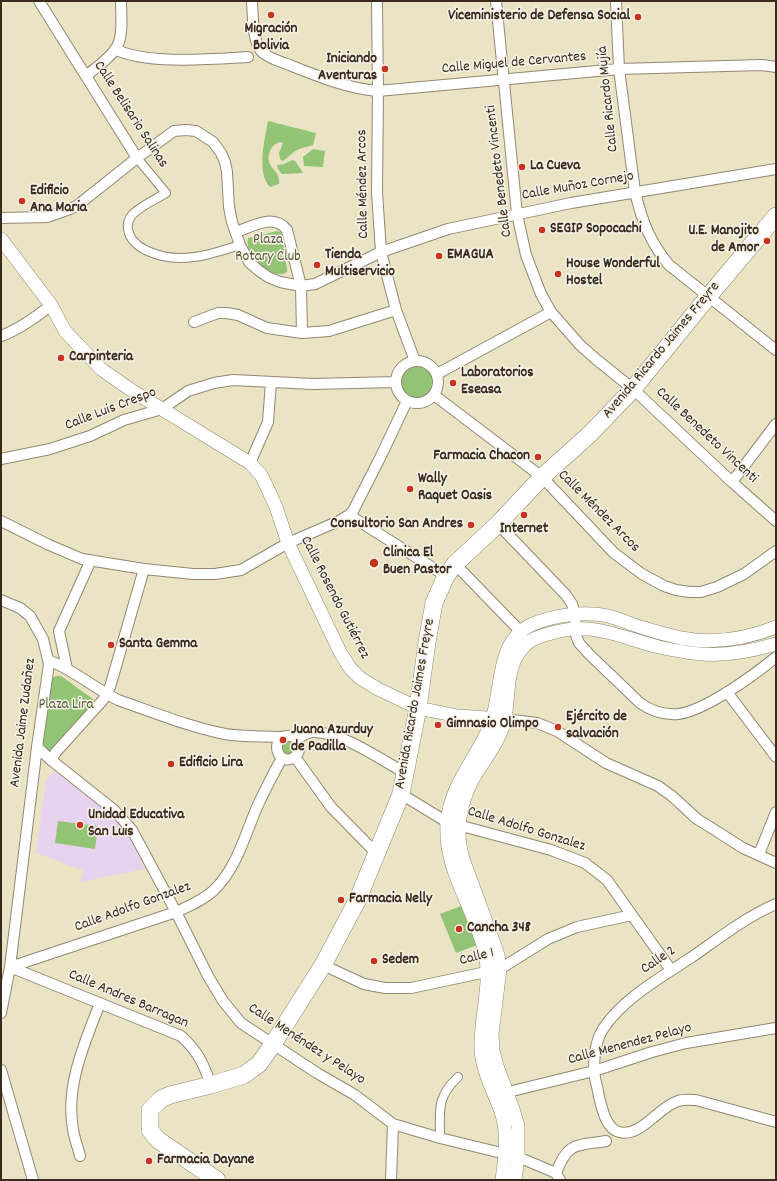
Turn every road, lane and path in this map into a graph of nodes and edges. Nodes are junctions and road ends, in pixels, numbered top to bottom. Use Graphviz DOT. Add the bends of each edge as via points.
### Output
graph roads {
  1 [pos="39,1"];
  2 [pos="122,1"];
  3 [pos="252,1"];
  4 [pos="377,1"];
  5 [pos="496,1"];
  6 [pos="616,1"];
  7 [pos="115,49"];
  8 [pos="248,57"];
  9 [pos="776,67"];
  10 [pos="619,69"];
  11 [pos="86,75"];
  12 [pos="505,80"];
  13 [pos="378,91"];
  14 [pos="137,158"];
  15 [pos="776,169"];
  16 [pos="635,192"];
  17 [pos="517,214"];
  18 [pos="776,216"];
  19 [pos="1,218"];
  20 [pos="236,232"];
  21 [pos="1,239"];
  22 [pos="240,245"];
  23 [pos="381,252"];
  24 [pos="301,286"];
  25 [pos="708,297"];
  26 [pos="51,305"];
  27 [pos="396,310"];
  28 [pos="551,312"];
  29 [pos="194,322"];
  30 [pos="302,334"];
  31 [pos="1,336"];
  32 [pos="776,350"];
  33 [pos="415,361"];
  34 [pos="437,374"];
  35 [pos="271,382"];
  36 [pos="396,382"];
  37 [pos="633,389"];
  38 [pos="434,395"];
  39 [pos="407,401"];
  40 [pos="162,409"];
  41 [pos="776,424"];
  42 [pos="1,459"];
  43 [pos="250,463"];
  44 [pos="542,476"];
  45 [pos="732,482"];
  46 [pos="349,515"];
  47 [pos="1,521"];
  48 [pos="776,521"];
  49 [pos="498,524"];
  50 [pos="288,543"];
  51 [pos="776,551"];
  52 [pos="91,560"];
  53 [pos="144,569"];
  54 [pos="451,570"];
  55 [pos="1,600"];
  56 [pos="575,614"];
  57 [pos="576,628"];
  58 [pos="776,628"];
  59 [pos="521,632"];
  60 [pos="776,644"];
  61 [pos="776,657"];
  62 [pos="48,660"];
  63 [pos="67,669"];
  64 [pos="727,692"];
  65 [pos="106,694"];
  66 [pos="418,708"];
  67 [pos="499,719"];
  68 [pos="282,737"];
  69 [pos="296,739"];
  70 [pos="37,748"];
  71 [pos="295,757"];
  72 [pos="776,757"];
  73 [pos="282,758"];
  74 [pos="51,760"];
  75 [pos="406,773"];
  76 [pos="401,794"];
  77 [pos="776,812"];
  78 [pos="453,824"];
  79 [pos="376,853"];
  80 [pos="758,854"];
  81 [pos="776,863"];
  82 [pos="776,904"];
  83 [pos="176,912"];
  84 [pos="632,915"];
  85 [pos="323,965"];
  86 [pos="10,967"];
  87 [pos="671,970"];
  88 [pos="494,971"];
  89 [pos="100,1003"];
  90 [pos="1,1013"];
  91 [pos="776,1028"];
  92 [pos="273,1044"];
  93 [pos="1,1070"];
  94 [pos="594,1071"];
  95 [pos="458,1077"];
  96 [pos="211,1085"];
  97 [pos="507,1092"];
  98 [pos="494,1095"];
  99 [pos="776,1122"];
  100 [pos="393,1124"];
  101 [pos="440,1138"];
  102 [pos="606,1141"];
  103 [pos="511,1155"];
  104 [pos="80,1156"];
  105 [pos="558,1176"];
  106 [pos="212,1179"];
  107 [pos="33,1180"];
  108 [pos="391,1180"];
  109 [pos="502,1180"];
  110 [pos="515,1180"];
  1 -- 11 [label="street, Calle Belisario Salinas"];
  2 -- 7 [label="street" via="121,31"];
  3 -- 13 [label="street, Calle Miguel de Cervantes" via="254,33 262,52 322,78"];
  4 -- 13 [label="street, Calle Méndez Arcos"];
  5 -- 12 [label="street, Calle Benedeto Vincenti"];
  6 -- 10 [label="street, Calle Ricardo Mujía"];
  7 -- 8 [label="street" via="132,56 165,59"];
  7 -- 11 [label="street"];
  9 -- 10 [label="street, Calle Miguel de Cervantes" via="762,65"];
  10 -- 12 [label="street, Calle Miguel de Cervantes"];
  10 -- 16 [label="street, Calle Ricardo Mujía"];
  11 -- 14 [label="street, Calle Belisario Salinas"];
  12 -- 13 [label="street, Calle Miguel de Cervantes"];
  12 -- 17 [label="street, Calle Benedeto Vincenti"];
  13 -- 23 [label="street, Calle Méndez Arcos" via="377,192"];
  14 -- 19 [label="street" via="70,209 47,217"];
  14 -- 20 [label="street" via="174,131 196,131 205,136 217,148 225,162 229,207"];
  14 -- 22 [label="street, Calle Belisario Salinas" via="166,193 132,215 128,222 128,230 135,242 145,250 181,258 215,253"];
  15 -- 16 [label="street, Calle Muñoz Cornejo"];
  16 -- 17 [label="street, Calle Muñoz Cornejo"];
  16 -- 25 [label="street, Calle Ricardo Mujía" via="644,224 658,251 669,265"];
  17 -- 23 [label="street, Calle Muñoz Cornejo" via="448,229"];
  17 -- 28 [label="street, Calle Benedeto Vincenti" via="528,263 540,294"];
  18 -- 25 [label="main road, Avenida Ricardo Jaimes Freyre"];
  20 -- 22 [label="street"];
  20 -- 24 [label="street" via="268,221 282,224 287,230"];
  21 -- 26 [label="street, Calle Rosendo Gutiérrez"];
  22 -- 24 [label="street" via="249,262 268,277"];
  23 -- 24 [label="street, Calle Muñoz Cornejo" via="315,284"];
  23 -- 27 [label="street, Calle Méndez Arcos"];
  24 -- 30 [label="street"];
  25 -- 32 [label="street, Calle Ricardo Mujía"];
  25 -- 37 [label="main road, Avenida Ricardo Jaimes Freyre"];
  26 -- 31 [label="street" via="22,326"];
  26 -- 40 [label="street, Calle Rosendo Gutiérrez" via="65,331 101,369"];
  27 -- 30 [label="street" via="329,330"];
  27 -- 33 [label="street, Calle Méndez Arcos"];
  28 -- 34 [label="street"];
  28 -- 37 [label="street, Calle Benedeto Vincenti" via="597,360"];
  29 -- 30 [label="street" via="218,313 226,313 267,328"];
  33 -- 34 [label="street" via="426,362"];
  33 -- 36 [label="street" via="404,365"];
  34 -- 38 [label="street" via="438,385"];
  35 -- 36 [label="street, Calle Luis Crespo"];
  35 -- 40 [label="street, Calle Luis Crespo" via="233,380 214,383 188,391"];
  35 -- 43 [label="street" via="268,422"];
  36 -- 39 [label="street" via="399,393"];
  37 -- 44 [label="main road, Avenida Ricardo Jaimes Freyre" via="590,434"];
  37 -- 45 [label="street, Calle Benedeto Vincenti"];
  38 -- 39 [label="street" via="424,402"];
  38 -- 44 [label="street, Calle Méndez Arcos"];
  39 -- 46 [label="street"];
  40 -- 42 [label="street, Calle Luis Crespo" via="124,420 90,436 50,449"];
  40 -- 43 [label="street, Calle Rosendo Gutiérrez"];
  41 -- 45 [label="street"];
  43 -- 50 [label="street, Calle Rosendo Gutiérrez" via="266,485"];
  44 -- 49 [label="main road, Avenida Ricardo Jaimes Freyre"];
  44 -- 51 [label="street, Calle Méndez Arcos" via="614,553 642,574 676,590 695,592 717,587 744,574"];
  45 -- 48 [label="street, Calle Benedeto Vincenti"];
  46 -- 50 [label="street"];
  46 -- 54 [label="street"];
  47 -- 52 [label="street" via="47,544 82,559"];
  49 -- 54 [label="main road, Avenida Ricardo Jaimes Freyre"];
  49 -- 56 [label="street" via="566,595"];
  50 -- 53 [label="street" via="241,570 208,574"];
  50 -- 66 [label="street, Calle Rosendo Gutiérrez" via="350,668 378,689"];
  52 -- 53 [label="street"];
  52 -- 63 [label="street" via="59,631"];
  53 -- 65 [label="street"];
  54 -- 59 [label="street"];
  54 -- 66 [label="main road, Avenida Ricardo Jaimes Freyre" via="434,603"];
  55 -- 62 [label="street, Avenida Jaime Zudañez" via="20,608 30,616 43,639"];
  56 -- 57 [label="street"];
  56 -- 58 [label="street" via="607,616 682,638 705,641 735,639"];
  56 -- 59 [label="street" via="532,625"];
  57 -- 60 [label="street" via="614,633 659,647 703,654 729,654"];
  57 -- 64 [label="street" via="579,643 589,654 640,704 653,711 679,714"];
  57 -- 67 [label="street" via="537,637 520,651 515,659"];
  59 -- 67 [label="street" via="505,654 497,701"];
  61 -- 64 [label="street"];
  62 -- 63 [label="street"];
  62 -- 70 [label="street, Avenida Jaime Zudañez"];
  63 -- 65 [label="street"];
  64 -- 72 [label="street"];
  65 -- 68 [label="street" via="203,729 246,737"];
  65 -- 74 [label="street"];
  66 -- 67 [label="street, Calle Rosendo Gutiérrez" via="458,716"];
  66 -- 75 [label="main road, Avenida Ricardo Jaimes Freyre"];
  67 -- 78 [label="street" via="482,741 456,786 450,804"];
  67 -- 80 [label="street, Calle Rosendo Gutiérrez" via="537,723 557,732 606,763 658,786 697,819"];
  68 -- 69 [label="street" via="288,735"];
  68 -- 73 [label="street" via="277,742 276,749"];
  69 -- 71 [label="street" via="299,742 299,750"];
  69 -- 75 [label="street" via="312,732 330,734"];
  70 -- 74 [label="street, Calle Menéndez y Pelayo"];
  70 -- 86 [label="street, Avenida Jaime Zudañez"];
  71 -- 73 [label="street"];
  71 -- 79 [label="street" via="331,807"];
  73 -- 83 [label="street, Calle Adolfo Gonzalez" via="257,806 236,859 226,876 201,901"];
  74 -- 83 [label="street, Calle Menéndez y Pelayo" via="114,810 132,830"];
  75 -- 76 [label="main road, Avenida Ricardo Jaimes Freyre"];
  76 -- 78 [label="street, Calle Adolfo Gonzalez"];
  76 -- 79 [label="main road, Avenida Ricardo Jaimes Freyre"];
  77 -- 80 [label="street"];
  78 -- 84 [label="street, Calle Adolfo Gonzalez" via="551,850 585,863 607,880"];
  78 -- 88 [label="street" via="447,840 450,859"];
  79 -- 85 [label="main road, Avenida Ricardo Jaimes Freyre" via="357,901"];
  80 -- 81 [label="street, Calle Rosendo Gutiérrez"];
  82 -- 87 [label="street, Calle 2" via="761,910"];
  83 -- 86 [label="street, Calle Adolfo Gonzalez"];
  83 -- 92 [label="street, Calle Menéndez y Pelayo" via="223,1001 240,1023"];
  84 -- 87 [label="street, Calle Adolfo Gonzalez"];
  84 -- 88 [label="street, Calle 1" via="577,927 548,939"];
  85 -- 88 [label="street, Calle 1" via="364,984 385,988 411,988"];
  85 -- 92 [label="main road, Avenida Ricardo Jaimes Freyre"];
  86 -- 89 [label="street, Calle Andres Barragan"];
  86 -- 90 [label="street, Avenida Jaime Zudañez"];
  87 -- 94 [label="street, Calle 2" via="625,1005 603,1029"];
  88 -- 97 [label="street" via="493,1050"];
  88 -- 98 [label="street" via="482,1027 481,1051"];
  89 -- 96 [label="street, Calle Andres Barragan" via="181,1036 202,1061"];
  89 -- 104 [label="street" via="78,1061 73,1086 71,1111"];
  91 -- 94 [label="street, Calle Menendez Pelayo" via="686,1043"];
  92 -- 96 [label="main road, Avenida Ricardo Jaimes Freyre" via="259,1064 244,1075"];
  92 -- 100 [label="street, Calle Menéndez y Pelayo" via="355,1095"];
  93 -- 107 [label="street"];
  94 -- 97 [label="street, Calle Menendez Pelayo"];
  94 -- 99 [label="street" via="604,1114 614,1131 623,1133 641,1128 667,1106 686,1100 696,1100"];
  95 -- 101 [label="street" via="440,1102"];
  96 -- 106 [label="main road, Avenida Ricardo Jaimes Freyre" via="161,1099 150,1110 149,1120 150,1130 158,1140"];
  97 -- 98 [label="street, Calle Menendez Pelayo"];
  97 -- 103 [label="street" via="518,1126"];
  98 -- 103 [label="street"];
  100 -- 101 [label="street, Calle Menéndez y Pelayo"];
  100 -- 108 [label="street"];
  101 -- 103 [label="street, Calle Menéndez y Pelayo"];
  102 -- 105 [label="street" via="574,1146 567,1151 562,1158"];
  103 -- 105 [label="street, Calle Menéndez y Pelayo"];
  103 -- 109 [label="street"];
  103 -- 110 [label="street"];
}
